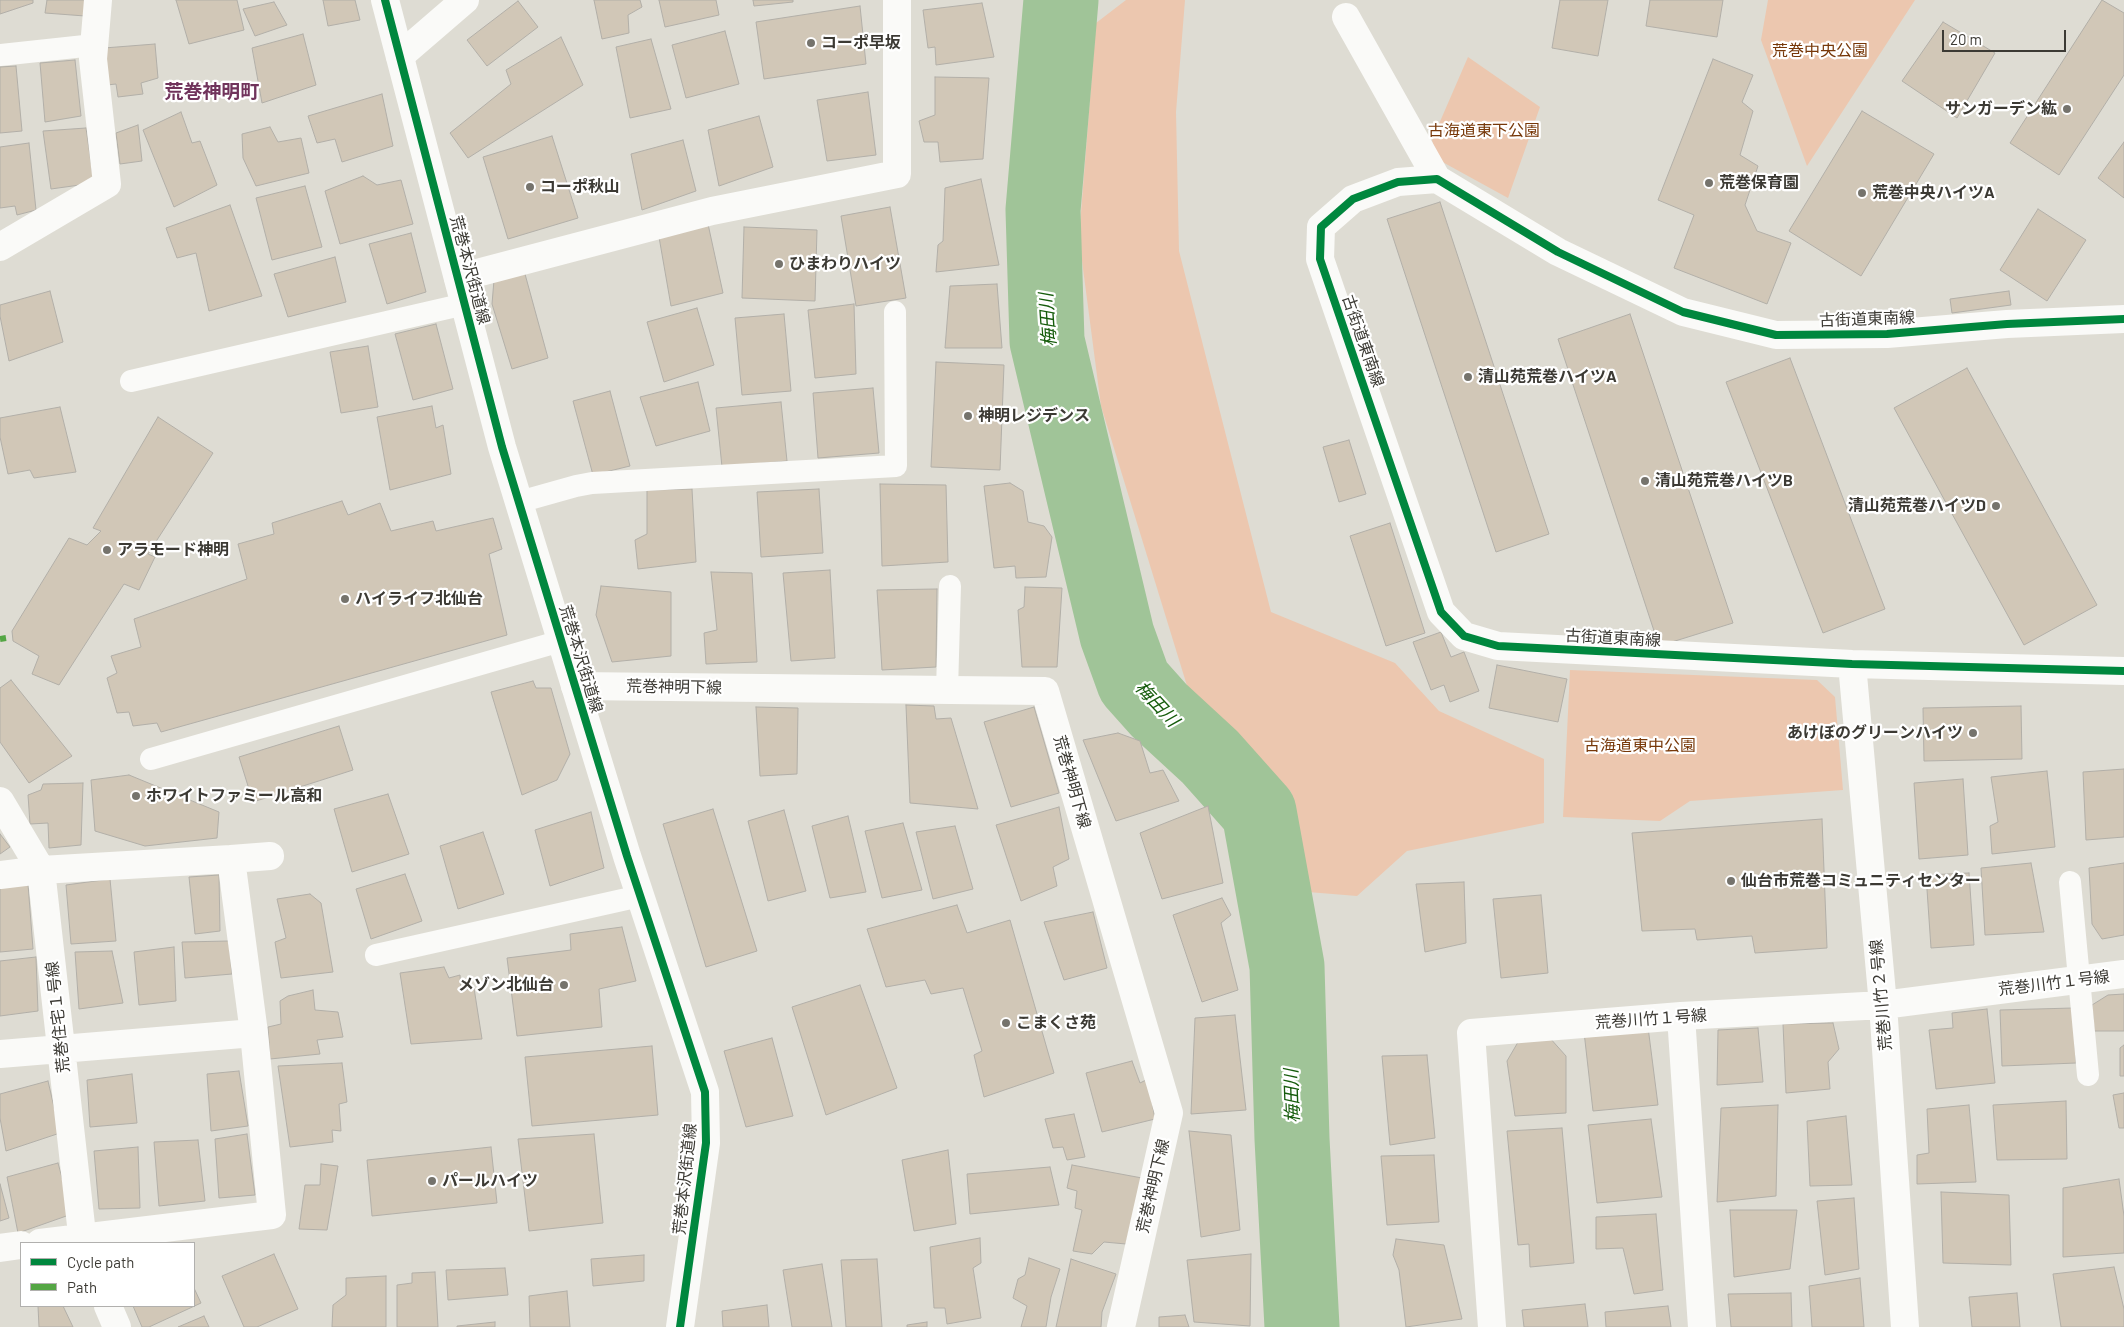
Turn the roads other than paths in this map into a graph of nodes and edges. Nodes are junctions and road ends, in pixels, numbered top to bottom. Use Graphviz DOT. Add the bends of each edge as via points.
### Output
graph roads {
  1 [pos="98,0"];
  2 [pos="385,0"];
  3 [pos="465,0"];
  4 [pos="897,0"];
  5 [pos="1346,17"];
  6 [pos="94,45"];
  7 [pos="0,55"];
  8 [pos="400,56"];
  9 [pos="1437,179"];
  10 [pos="0,247"];
  11 [pos="461,291"];
  12 [pos="895,312"];
  13 [pos="2124,319"];
  14 [pos="131,381"];
  15 [pos="518,502"];
  16 [pos="950,586"];
  17 [pos="561,640"];
  18 [pos="1852,664"];
  19 [pos="2124,671"];
  20 [pos="575,686"];
  21 [pos="947,690"];
  22 [pos="151,759"];
  23 [pos="0,801"];
  24 [pos="270,856"];
  25 [pos="231,859"];
  26 [pos="41,870"];
  27 [pos="0,875"];
  28 [pos="2070,882"];
  29 [pos="640,896"];
  30 [pos="376,955"];
  31 [pos="2124,974"];
  32 [pos="2079,980"];
  33 [pos="1883,1005"];
  34 [pos="1681,1016"];
  35 [pos="254,1033"];
  36 [pos="61,1048"];
  37 [pos="0,1054"];
  38 [pos="2088,1075"];
  39 [pos="83,1241"];
  40 [pos="62,1242"];
  41 [pos="20,1245"];
  42 [pos="0,1248"];
  43 [pos="108,1307"];
  44 [pos="117,1327"];
  45 [pos="680,1327"];
  46 [pos="1121,1327"];
  47 [pos="1492,1327"];
  48 [pos="1702,1327"];
  49 [pos="1905,1327"];
  1 -- 6 [label="street"];
  2 -- 8 [label="street, 荒巻本沢街道線"];
  3 -- 8 [label="street"];
  4 -- 11 [label="street" via="897,174 712,211"];
  5 -- 9 [label="street"];
  6 -- 7 [label="lane"];
  6 -- 10 [label="street" via="107,184"];
  8 -- 11 [label="street, 荒巻本沢街道線"];
  9 -- 13 [label="street, 古街道東南線" via="1558,252 1683,312 1776,334 1887,334"];
  9 -- 18 [label="street, 古街道東南線" via="1398,182 1353,199 1321,228 1320,259 1441,612 1464,636 1498,646"];
  11 -- 14 [label="lane"];
  11 -- 15 [label="street, 荒巻本沢街道線"];
  12 -- 15 [label="lane" via="896,466 592,483"];
  15 -- 17 [label="street, 荒巻本沢街道線"];
  16 -- 21 [label="lane"];
  17 -- 20 [label="street, 荒巻本沢街道線"];
  17 -- 22 [label="lane"];
  18 -- 19 [label="street, 古街道東南線"];
  18 -- 33 [label="street, 荒巻川竹２号線"];
  20 -- 21 [label="street, 荒巻神明下線"];
  20 -- 29 [label="street, 荒巻本沢街道線"];
  21 -- 46 [label="street, 荒巻神明下線" via="1045,691 1169,1113"];
  23 -- 26 [label="street, 荒巻住宅１号線"];
  24 -- 25 [label="street"];
  25 -- 26 [label="street"];
  25 -- 35 [label="street"];
  26 -- 27 [label="street"];
  26 -- 36 [label="street, 荒巻住宅１号線"];
  28 -- 32 [label="lane"];
  29 -- 30 [label="lane"];
  29 -- 45 [label="street, 荒巻本沢街道線" via="705,1092 706,1143"];
  31 -- 32 [label="street, 荒巻川竹１号線"];
  32 -- 33 [label="street, 荒巻川竹１号線"];
  32 -- 38 [label="lane"];
  33 -- 34 [label="street, 荒巻川竹１号線"];
  33 -- 49 [label="street, 荒巻川竹２号線"];
  34 -- 47 [label="street, 荒巻川竹１号線" via="1471,1033"];
  34 -- 48 [label="street"];
  35 -- 36 [label="street"];
  35 -- 39 [label="street" via="272,1215"];
  36 -- 37 [label="street"];
  36 -- 39 [label="street, 荒巻住宅１号線"];
  39 -- 40 [label="street"];
  41 -- 42 [label="street"];
  43 -- 44 [label="street"];
}
